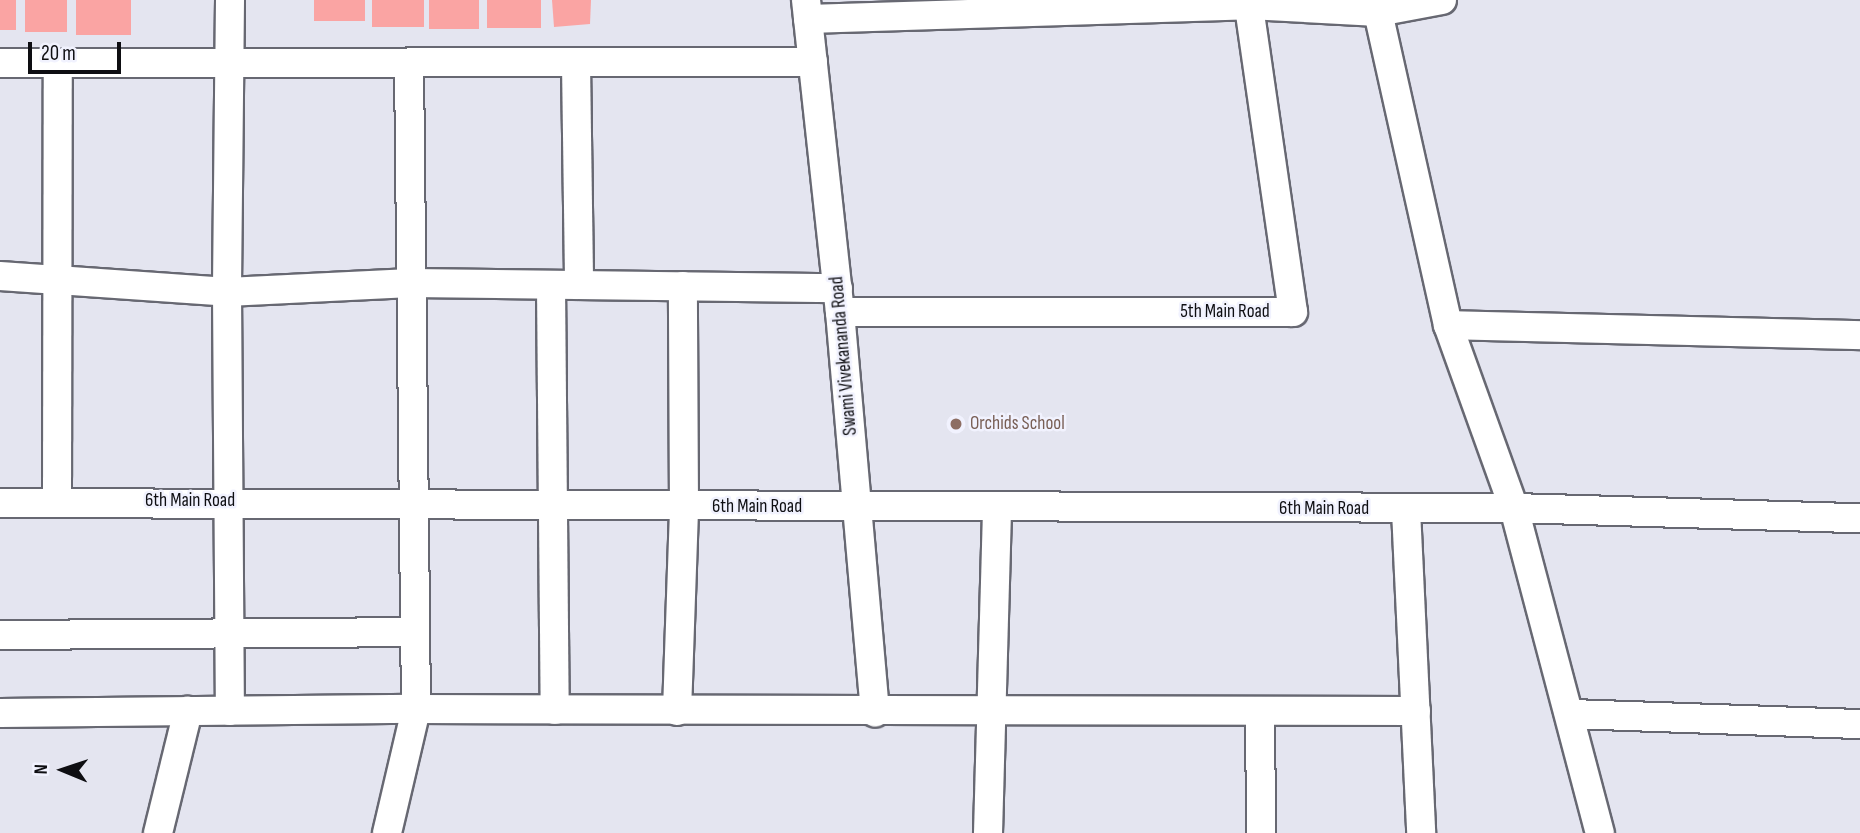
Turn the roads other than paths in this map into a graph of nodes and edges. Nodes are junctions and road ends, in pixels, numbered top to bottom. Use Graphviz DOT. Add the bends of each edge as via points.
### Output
graph roads {
  1 [pos="230,0"];
  2 [pos="1442,0"];
  3 [pos="1248,3"];
  4 [pos="1106,5"];
  5 [pos="807,9"];
  6 [pos="1378,12"];
  7 [pos="0,62"];
  8 [pos="813,62"];
  9 [pos="58,63"];
  10 [pos="576,63"];
  11 [pos="408,64"];
  12 [pos="230,65"];
  13 [pos="0,276"];
  14 [pos="60,277"];
  15 [pos="411,283"];
  16 [pos="551,285"];
  17 [pos="579,285"];
  18 [pos="683,286"];
  19 [pos="227,292"];
  20 [pos="839,300"];
  21 [pos="1448,325"];
  22 [pos="1860,335"];
  23 [pos="231,501"];
  24 [pos="57,502"];
  25 [pos="0,503"];
  26 [pos="414,503"];
  27 [pos="553,504"];
  28 [pos="684,508"];
  29 [pos="858,508"];
  30 [pos="997,508"];
  31 [pos="1514,508"];
  32 [pos="1406,510"];
  33 [pos="1860,518"];
  34 [pos="415,632"];
  35 [pos="231,633"];
  36 [pos="0,635"];
  37 [pos="416,709"];
  38 [pos="555,710"];
  39 [pos="188,711"];
  40 [pos="230,711"];
  41 [pos="677,711"];
  42 [pos="1260,711"];
  43 [pos="1416,711"];
  44 [pos="875,712"];
  45 [pos="988,712"];
  46 [pos="0,713"];
  47 [pos="1570,714"];
  48 [pos="1860,724"];
  49 [pos="158,833"];
  50 [pos="387,833"];
  51 [pos="988,833"];
  52 [pos="1261,833"];
  53 [pos="1421,833"];
  54 [pos="1601,833"];
  1 -- 12 [label="street"];
  2 -- 6 [label="street"];
  3 -- 4 [label="street"];
  3 -- 6 [label="street"];
  3 -- 20 [label="street, 5th Main Road" via="1293,312"];
  4 -- 5 [label="street"];
  5 -- 8 [label="street, Swami Vivekananda Road"];
  6 -- 21 [label="street"];
  7 -- 9 [label="street"];
  8 -- 10 [label="street"];
  8 -- 20 [label="street, Swami Vivekananda Road"];
  9 -- 12 [label="street"];
  9 -- 14 [label="street"];
  10 -- 11 [label="street"];
  10 -- 17 [label="street"];
  11 -- 12 [label="street"];
  11 -- 15 [label="street"];
  12 -- 19 [label="street"];
  13 -- 14 [label="street"];
  14 -- 19 [label="street"];
  14 -- 24 [label="street"];
  15 -- 16 [label="street"];
  15 -- 19 [label="street"];
  15 -- 26 [label="street"];
  16 -- 17 [label="street"];
  16 -- 27 [label="street"];
  17 -- 18 [label="street"];
  18 -- 20 [label="street"];
  18 -- 28 [label="street"];
  19 -- 23 [label="street"];
  20 -- 29 [label="street, Swami Vivekananda Road"];
  21 -- 22 [label="street"];
  21 -- 31 [label="street"];
  23 -- 24 [label="street, 6th Main Road"];
  23 -- 26 [label="street, 6th Main Road"];
  23 -- 35 [label="street"];
  24 -- 25 [label="street, 6th Main Road"];
  26 -- 27 [label="street, 6th Main Road"];
  26 -- 34 [label="street"];
  27 -- 28 [label="street, 6th Main Road"];
  27 -- 38 [label="street"];
  28 -- 29 [label="street, 6th Main Road"];
  28 -- 41 [label="street"];
  29 -- 30 [label="street, 6th Main Road"];
  29 -- 44 [label="street, Swami Vivekananda Road"];
  30 -- 32 [label="street, 6th Main Road"];
  30 -- 45 [label="street"];
  31 -- 32 [label="street, 6th Main Road"];
  31 -- 33 [label="street, 6th Main Road"];
  31 -- 47 [label="street"];
  32 -- 43 [label="street"];
  34 -- 35 [label="street"];
  34 -- 37 [label="street"];
  35 -- 36 [label="street"];
  35 -- 40 [label="street"];
  37 -- 38 [label="street"];
  37 -- 40 [label="street"];
  37 -- 50 [label="street"];
  38 -- 41 [label="street"];
  39 -- 40 [label="street"];
  39 -- 46 [label="street"];
  39 -- 49 [label="street"];
  41 -- 44 [label="street"];
  42 -- 43 [label="street"];
  42 -- 45 [label="street"];
  42 -- 52 [label="street"];
  43 -- 53 [label="street"];
  44 -- 45 [label="street"];
  45 -- 51 [label="street"];
  47 -- 48 [label="street"];
  47 -- 54 [label="street"];
}
